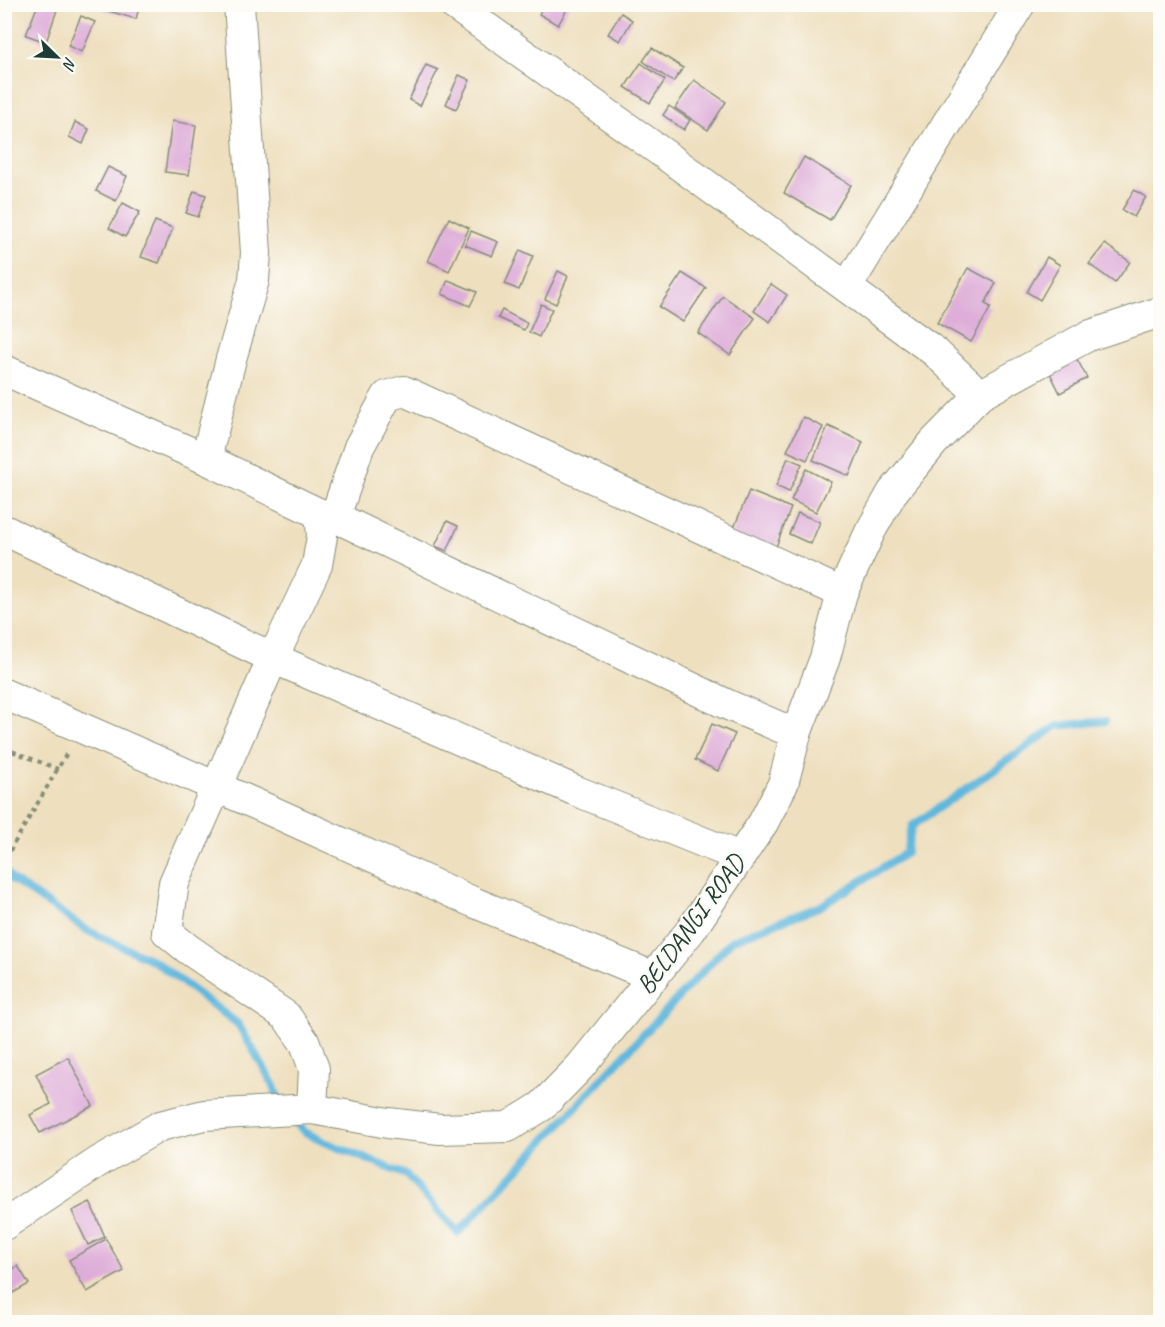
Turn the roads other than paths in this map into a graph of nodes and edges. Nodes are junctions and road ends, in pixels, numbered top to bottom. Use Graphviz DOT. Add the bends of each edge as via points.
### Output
graph roads {
  1 [pos="239,4"];
  2 [pos="453,4"];
  3 [pos="1020,4"];
  4 [pos="847,287"];
  5 [pos="1161,312"];
  6 [pos="4,370"];
  7 [pos="980,395"];
  8 [pos="206,459"];
  9 [pos="328,516"];
  10 [pos="4,530"];
  11 [pos="842,593"];
  12 [pos="273,658"];
  13 [pos="4,694"];
  14 [pos="796,734"];
  15 [pos="217,787"];
  16 [pos="740,857"];
  17 [pos="654,977"];
  18 [pos="312,1108"];
  19 [pos="4,1225"];
  1 -- 8 [label="street" via="256,253 254,280"];
  2 -- 4 [label="street"];
  3 -- 4 [label="street"];
  4 -- 7 [label="street" via="935,352"];
  5 -- 7 [label="street, BELDANGI ROAD" via="1088,336"];
  6 -- 8 [label="street"];
  7 -- 11 [label="street, BELDANGI ROAD" via="892,493"];
  8 -- 9 [label="street"];
  9 -- 11 [label="street" via="387,396 404,391"];
  9 -- 12 [label="street" via="317,565"];
  9 -- 14 [label="street" via="726,705"];
  10 -- 12 [label="street"];
  11 -- 14 [label="street, BELDANGI ROAD" via="825,658"];
  12 -- 15 [label="street"];
  12 -- 16 [label="street" via="574,790"];
  13 -- 15 [label="street"];
  14 -- 16 [label="street, BELDANGI ROAD" via="783,784"];
  15 -- 17 [label="street" via="473,902"];
  15 -- 18 [label="street" via="174,883 167,932 286,1016 305,1042 314,1069"];
  16 -- 17 [label="street, BELDANGI ROAD"];
  17 -- 18 [label="street, BELDANGI ROAD" via="542,1106 508,1127 440,1129"];
  18 -- 19 [label="street, BELDANGI ROAD" via="204,1115 160,1126"];
}
